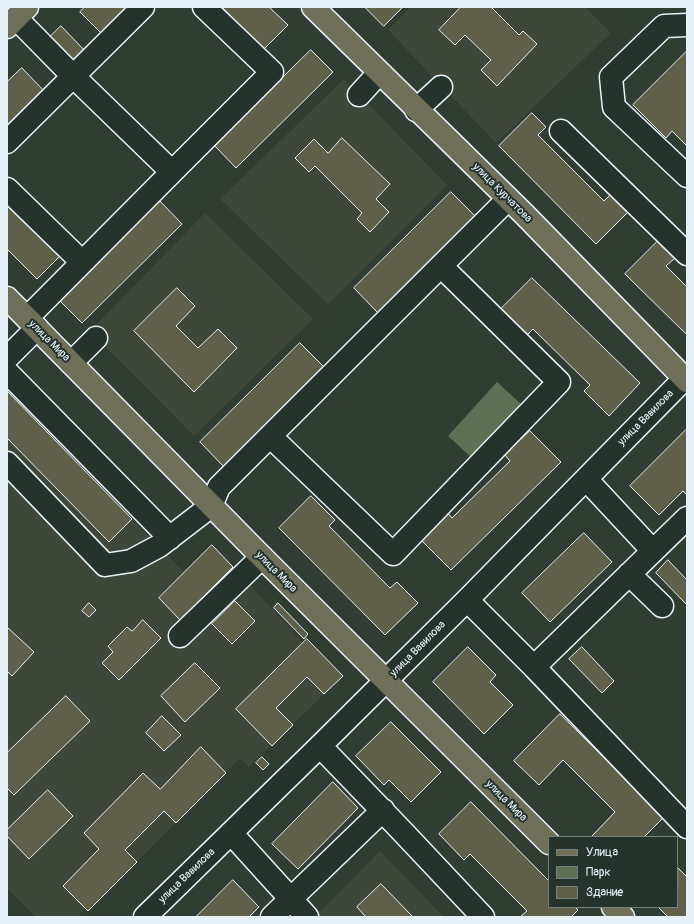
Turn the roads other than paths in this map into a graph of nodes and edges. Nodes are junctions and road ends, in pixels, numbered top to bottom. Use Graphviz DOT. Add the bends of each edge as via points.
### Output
graph roads {
  1 [pos="143,7"];
  2 [pos="204,7"];
  3 [pos="313,7"];
  4 [pos="17,17"];
  5 [pos="687,26"];
  6 [pos="379,73"];
  7 [pos="72,76"];
  8 [pos="441,87"];
  9 [pos="359,96"];
  10 [pos="416,110"];
  11 [pos="561,131"];
  12 [pos="7,142"];
  13 [pos="172,172"];
  14 [pos="687,176"];
  15 [pos="7,189"];
  16 [pos="508,199"];
  17 [pos="687,254"];
  18 [pos="82,262"];
  19 [pos="441,266"];
  20 [pos="7,298"];
  21 [pos="32,323"];
  22 [pos="96,338"];
  23 [pos="7,358"];
  24 [pos="71,363"];
  25 [pos="7,372"];
  26 [pos="686,379"];
  27 [pos="270,436"];
  28 [pos="7,463"];
  29 [pos="586,479"];
  30 [pos="211,506"];
  31 [pos="687,518"];
  32 [pos="170,538"];
  33 [pos="654,551"];
  34 [pos="262,557"];
  35 [pos="629,574"];
  36 [pos="467,600"];
  37 [pos="662,606"];
  38 [pos="180,636"];
  39 [pos="534,667"];
  40 [pos="385,681"];
  41 [pos="320,746"];
  42 [pos="383,810"];
  43 [pos="687,827"];
  44 [pos="232,833"];
  45 [pos="548,842"];
  46 [pos="291,899"];
  47 [pos="614,908"];
  48 [pos="145,917"];
  49 [pos="272,917"];
  50 [pos="307,917"];
  51 [pos="483,917"];
  52 [pos="623,917"];
  1 -- 7 [label="street"];
  2 -- 13 [label="street" via="272,72"];
  3 -- 6 [label="main road, улица Курчатова"];
  4 -- 7 [label="street"];
  5 -- 14 [label="street" via="664,26 611,77 614,107"];
  6 -- 9 [label="street"];
  6 -- 10 [label="main road, улица Курчатова"];
  7 -- 12 [label="street"];
  7 -- 13 [label="street"];
  8 -- 10 [label="street"];
  10 -- 16 [label="main road, улица Курчатова"];
  11 -- 17 [label="street"];
  13 -- 18 [label="street"];
  15 -- 18 [label="street"];
  16 -- 19 [label="street"];
  16 -- 26 [label="main road, улица Курчатова"];
  18 -- 21 [label="street"];
  19 -- 27 [label="street"];
  19 -- 27 [label="street" via="559,382 393,554"];
  20 -- 21 [label="main road, улица Мира"];
  21 -- 23 [label="street"];
  21 -- 24 [label="main road, улица Мира"];
  22 -- 24 [label="street"];
  24 -- 30 [label="main road, улица Мира"];
  25 -- 32 [label="street"];
  26 -- 29 [label="street, улица Вавилова"];
  27 -- 30 [label="street" via="219,487"];
  28 -- 32 [label="street" via="105,565 131,561"];
  29 -- 33 [label="street"];
  29 -- 36 [label="street, улица Вавилова"];
  30 -- 32 [label="street"];
  30 -- 34 [label="main road, улица Мира"];
  31 -- 33 [label="street"];
  33 -- 35 [label="street"];
  34 -- 38 [label="street"];
  34 -- 40 [label="main road, улица Мира"];
  35 -- 37 [label="street"];
  35 -- 39 [label="street"];
  36 -- 39 [label="street"];
  36 -- 40 [label="street, улица Вавилова"];
  39 -- 43 [label="street"];
  40 -- 41 [label="street, улица Вавилова"];
  40 -- 45 [label="main road, улица Мира"];
  41 -- 42 [label="street"];
  41 -- 44 [label="street, улица Вавилова"];
  42 -- 46 [label="street"];
  42 -- 51 [label="street"];
  44 -- 46 [label="street"];
  44 -- 48 [label="street, улица Вавилова"];
  46 -- 49 [label="street"];
  46 -- 50 [label="street"];
  47 -- 52 [label="main road"];
}
